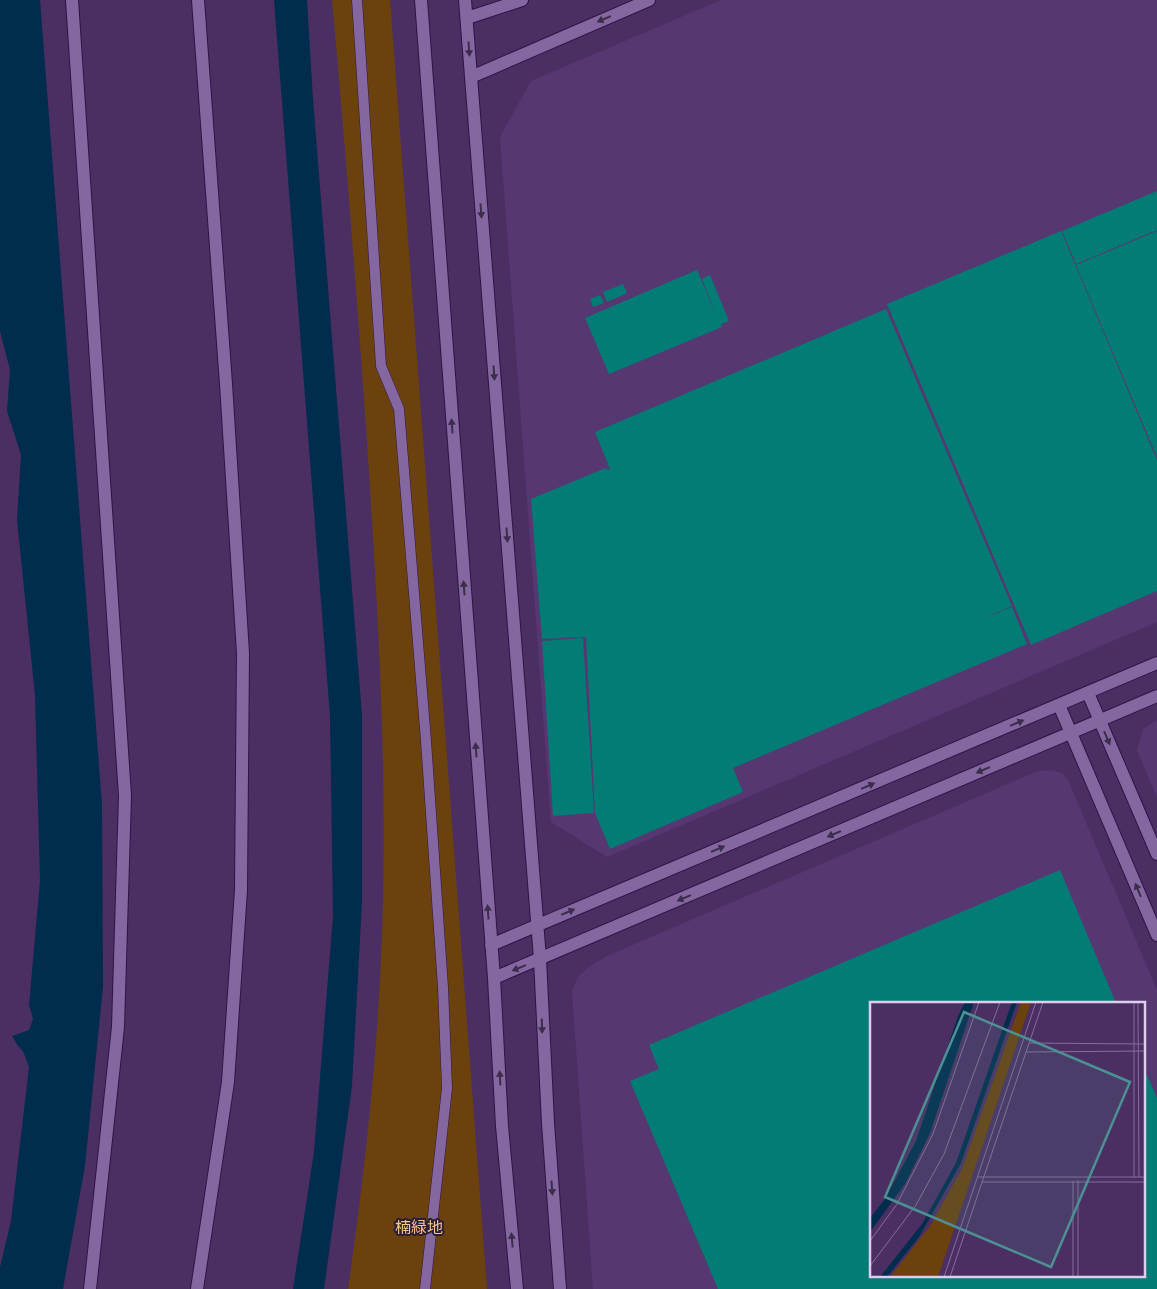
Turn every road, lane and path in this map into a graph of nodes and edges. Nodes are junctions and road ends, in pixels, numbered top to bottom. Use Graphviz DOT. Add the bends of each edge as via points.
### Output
graph roads {
  1 [pos="72,0"];
  2 [pos="198,0"];
  3 [pos="357,0"];
  4 [pos="421,0"];
  5 [pos="465,0"];
  6 [pos="522,0"];
  7 [pos="649,0"];
  8 [pos="467,18"];
  9 [pos="471,77"];
  10 [pos="1157,663"];
  11 [pos="1088,693"];
  12 [pos="1157,696"];
  13 [pos="1059,705"];
  14 [pos="1100,720"];
  15 [pos="1071,733"];
  16 [pos="1157,854"];
  17 [pos="537,925"];
  18 [pos="1157,935"];
  19 [pos="491,945"];
  20 [pos="540,959"];
  21 [pos="494,978"];
  22 [pos="90,1289"];
  23 [pos="197,1289"];
  24 [pos="425,1289"];
  25 [pos="516,1289"];
  26 [pos="560,1289"];
  1 -- 22 [label="street" via="125,796 118,1027"];
  2 -- 23 [label="street" via="243,663 241,890 229,1072"];
  3 -- 24 [label="lane" via="380,366 399,409 443,987 447,1088"];
  19 -- 4 [label="street, one-way"];
  5 -- 8 [label="street"];
  6 -- 8 [label="street"];
  7 -- 9 [label="street, one-way"];
  8 -- 9 [label="street, one-way"];
  9 -- 17 [label="street, one-way"];
  10 -- 11 [label="street"];
  11 -- 13 [label="street"];
  11 -- 14 [label="street"];
  12 -- 14 [label="street"];
  13 -- 15 [label="street"];
  17 -- 13 [label="street, one-way"];
  14 -- 15 [label="street"];
  14 -- 16 [label="street, one-way"];
  18 -- 15 [label="street, one-way"];
  15 -- 20 [label="street, one-way"];
  17 -- 19 [label="street"];
  17 -- 20 [label="street"];
  19 -- 21 [label="street"];
  20 -- 21 [label="street, one-way"];
  20 -- 26 [label="street, one-way"];
  25 -- 21 [label="street, one-way"];
}
